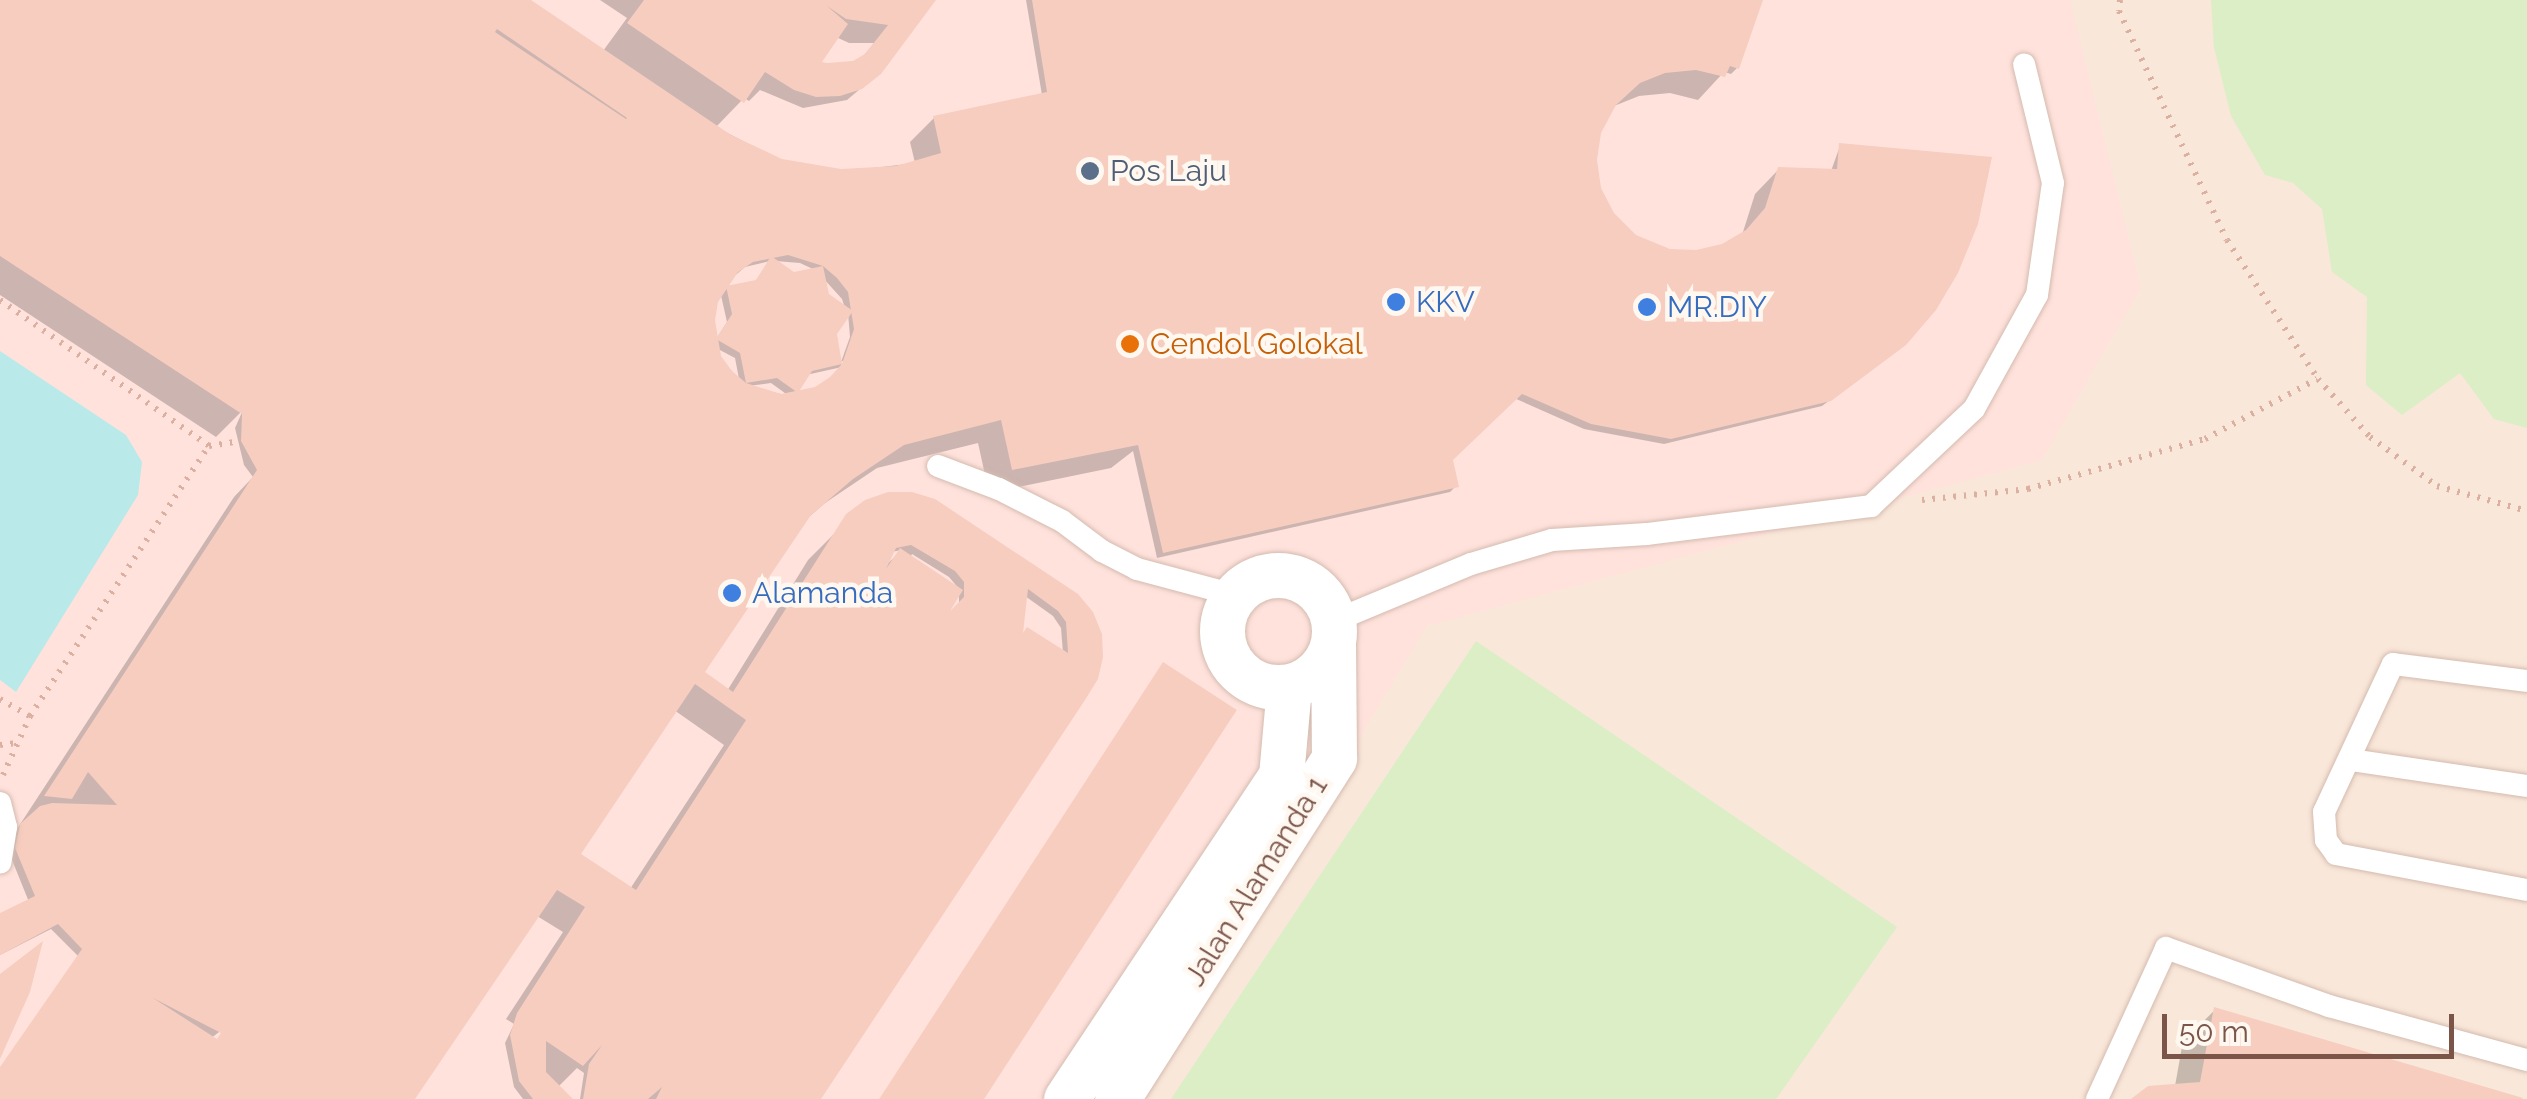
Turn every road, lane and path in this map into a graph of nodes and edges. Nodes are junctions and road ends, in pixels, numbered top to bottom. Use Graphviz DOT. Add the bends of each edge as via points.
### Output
graph roads {
  1 [pos="2120,0"];
  2 [pos="2024,64"];
  3 [pos="0,300"];
  4 [pos="2318,378"];
  5 [pos="241,441"];
  6 [pos="208,446"];
  7 [pos="938,466"];
  8 [pos="1872,506"];
  9 [pos="2527,511"];
  10 [pos="1235,595"];
  11 [pos="1334,634"];
  12 [pos="2527,681"];
  13 [pos="1289,687"];
  14 [pos="0,699"];
  15 [pos="30,716"];
  16 [pos="17,744"];
  17 [pos="0,745"];
  18 [pos="2350,760"];
  19 [pos="0,781"];
  20 [pos="2527,786"];
  21 [pos="0,803"];
  22 [pos="0,863"];
  23 [pos="2527,890"];
  24 [pos="2527,1060"];
  25 [pos="1066,1099"];
  26 [pos="1117,1099"];
  27 [pos="2096,1099"];
  1 -- 4 [label="path" via="2119,11 2227,240"];
  2 -- 8 [label="lane" via="2054,183 2037,295 1974,409"];
  3 -- 6 [label="path"];
  4 -- 8 [label="path" via="2205,439 2028,489"];
  4 -- 9 [label="path" via="2370,438 2437,486"];
  5 -- 6 [label="path"];
  6 -- 15 [label="path"];
  7 -- 10 [label="lane" via="1062,521 1138,570"];
  8 -- 11 [label="lane" via="1552,540 1471,564"];
  10 -- 11 [label="street" via="1254,579 1282,574 1306,582 1325,598"];
  10 -- 13 [label="street" via="1223,620 1224,647 1238,671 1262,685"];
  11 -- 13 [label="street" via="1317,673"];
  11 -- 26 [label="street, Jalan Alamanda 1" via="1334,758"];
  12 -- 18 [label="lane" via="2393,664"];
  13 -- 25 [label="street, Jalan Alamanda 1" via="1281,776"];
  14 -- 15 [label="path"];
  15 -- 16 [label="path"];
  16 -- 17 [label="path"];
  16 -- 19 [label="path"];
  18 -- 20 [label="lane"];
  18 -- 23 [label="lane" via="2324,812 2326,840 2336,854"];
  21 -- 22 [label="lane" via="6,827"];
  24 -- 27 [label="lane" via="2329,1006 2166,948"];
}
